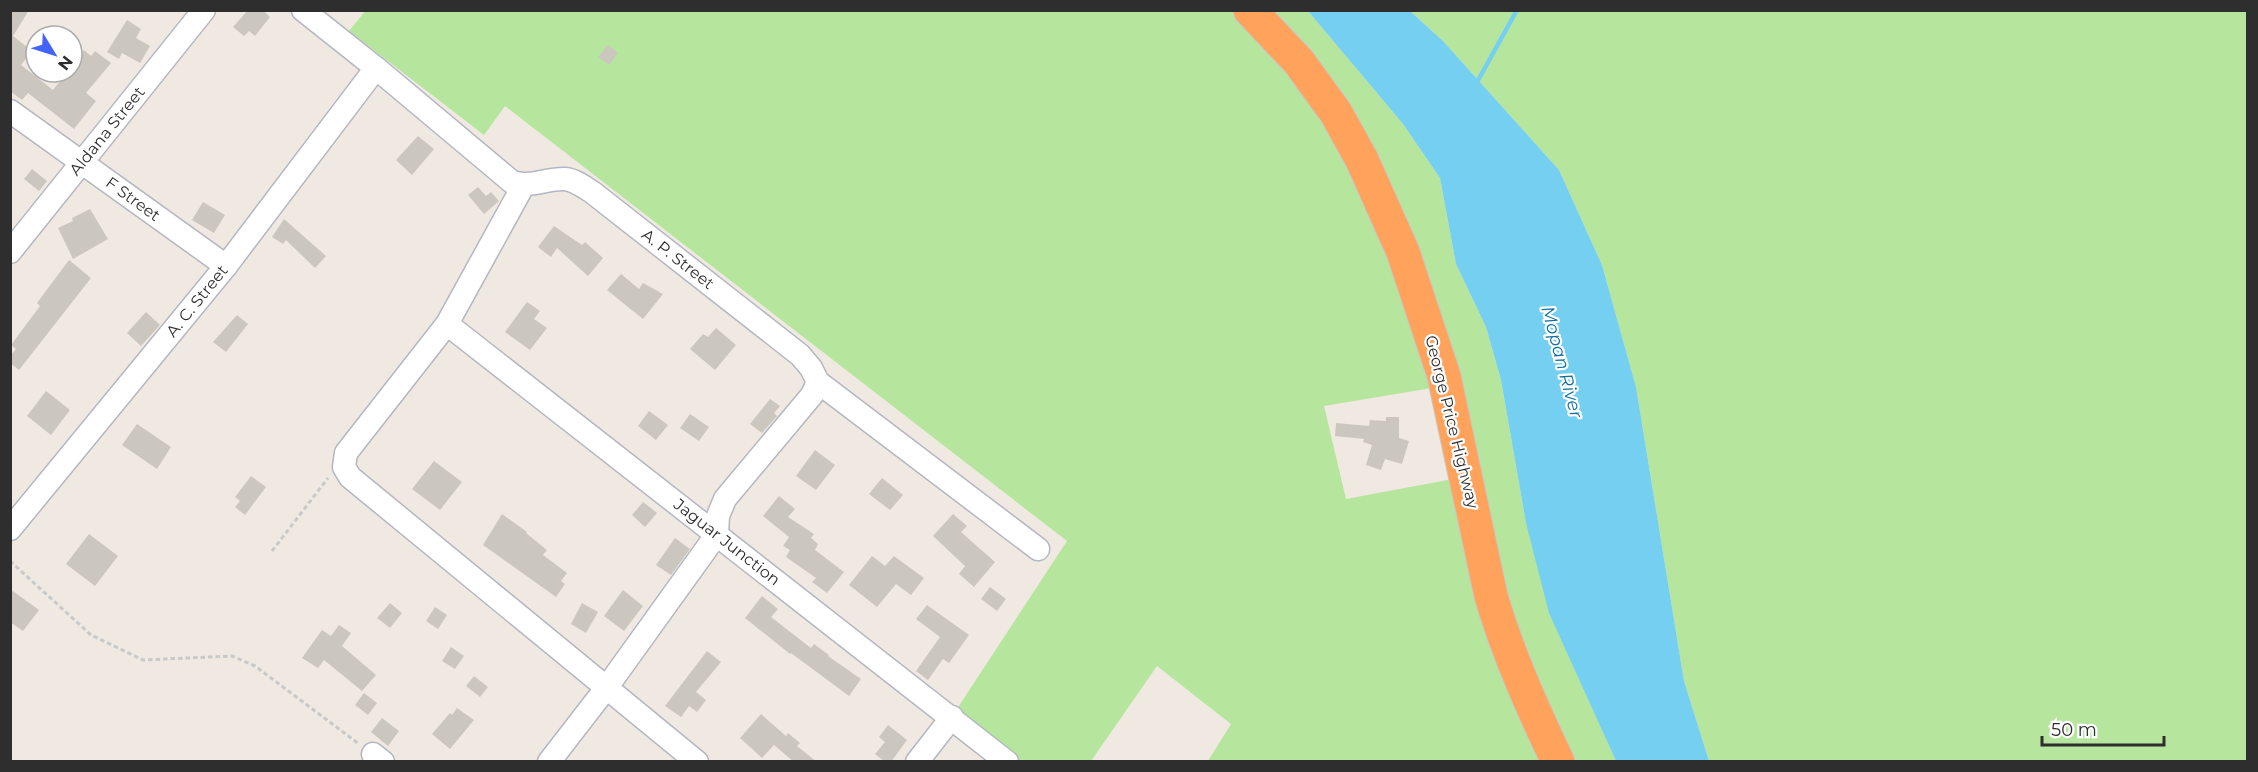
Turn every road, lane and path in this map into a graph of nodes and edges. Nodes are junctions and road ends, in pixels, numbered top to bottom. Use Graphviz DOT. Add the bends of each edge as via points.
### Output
graph roads {
  1 [pos="204,10"];
  2 [pos="303,10"];
  3 [pos="1250,10"];
  4 [pos="376,68"];
  5 [pos="10,111"];
  6 [pos="81,162"];
  7 [pos="523,186"];
  8 [pos="10,252"];
  9 [pos="226,266"];
  10 [pos="447,324"];
  11 [pos="818,382"];
  12 [pos="345,467"];
  13 [pos="10,529"];
  14 [pos="717,534"];
  15 [pos="1038,549"];
  16 [pos="272,551"];
  17 [pos="10,561"];
  18 [pos="607,687"];
  19 [pos="952,717"];
  20 [pos="378,758"];
  21 [pos="549,762"];
  22 [pos="697,762"];
  23 [pos="917,762"];
  24 [pos="1007,762"];
  25 [pos="1558,762"];
  1 -- 6 [label="street, Aldana Street"];
  2 -- 4 [label="street"];
  3 -- 25 [label="highway, George Price Highway" via="1299,62 1336,113 1362,160 1403,252 1444,376 1500,627 1518,678"];
  4 -- 7 [label="street" via="502,175"];
  4 -- 9 [label="street, A. C. Street"];
  5 -- 6 [label="street, F Street"];
  6 -- 8 [label="street, Aldana Street"];
  6 -- 9 [label="street, F Street"];
  7 -- 10 [label="street"];
  7 -- 11 [label="street, A. P. Street" via="565,179 592,192 800,355"];
  9 -- 13 [label="street, A. C. Street"];
  10 -- 12 [label="street" via="346,453"];
  10 -- 14 [label="street, Jaguar Junction"];
  11 -- 14 [label="street" via="812,395 725,499 718,516"];
  11 -- 15 [label="street, A. P. Street"];
  12 -- 16 [label="path" via="327,479"];
  12 -- 18 [label="street" via="350,477"];
  14 -- 18 [label="street"];
  14 -- 19 [label="street, Jaguar Junction"];
  17 -- 20 [label="path" via="91,635 143,660 232,656 255,666"];
  18 -- 21 [label="street"];
  18 -- 22 [label="street"];
  19 -- 23 [label="street"];
  19 -- 24 [label="street, Jaguar Junction"];
}
